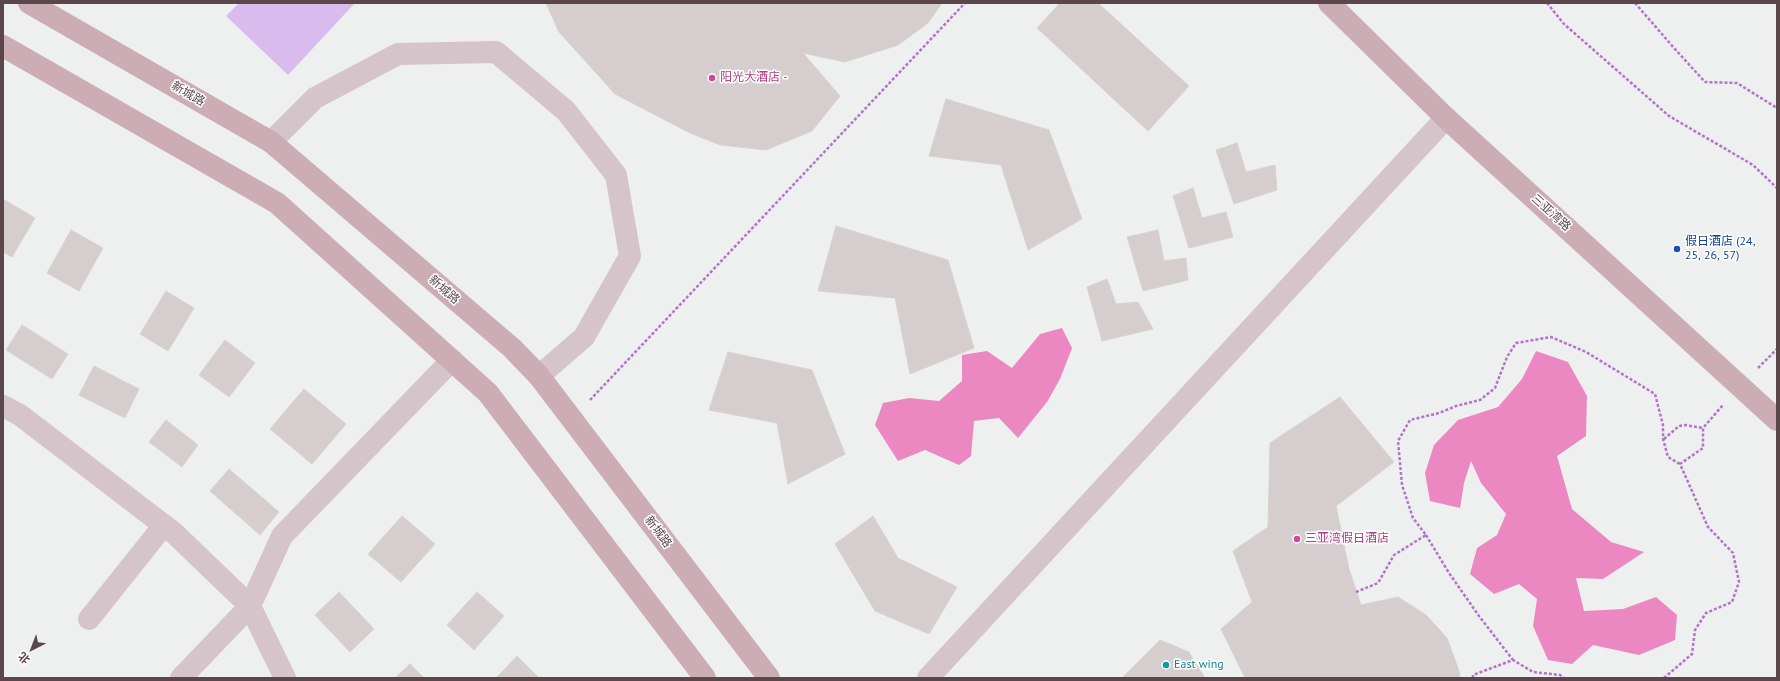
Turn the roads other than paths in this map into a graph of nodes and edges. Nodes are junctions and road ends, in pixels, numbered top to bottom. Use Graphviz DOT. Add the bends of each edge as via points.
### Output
graph roads {
  1 [pos="29,3"];
  2 [pos="1329,3"];
  3 [pos="3,46"];
  4 [pos="1446,118"];
  5 [pos="271,142"];
  6 [pos="452,360"];
  7 [pos="539,376"];
  8 [pos="3,406"];
  9 [pos="1777,420"];
  10 [pos="164,526"];
  11 [pos="250,606"];
  12 [pos="89,619"];
  13 [pos="181,678"];
  14 [pos="285,678"];
  15 [pos="705,678"];
  16 [pos="769,678"];
  17 [pos="928,678"];
  1 -- 5 [label="main road, 新城路"];
  2 -- 4 [label="main road, 三亚湾路"];
  3 -- 6 [label="main road" via="277,203"];
  4 -- 9 [label="main road, 三亚湾路"];
  4 -- 17 [label="street"];
  5 -- 7 [label="main road, 新城路" via="512,348"];
  5 -- 7 [label="street" via="314,98 398,54 496,52 566,111 616,175 630,256 584,337"];
  6 -- 11 [label="street" via="282,536"];
  6 -- 15 [label="main road" via="488,393"];
  7 -- 16 [label="main road, 新城路"];
  8 -- 10 [label="street" via="20,414"];
  10 -- 11 [label="street"];
  10 -- 12 [label="street"];
  11 -- 13 [label="street"];
  11 -- 14 [label="street"];
}
